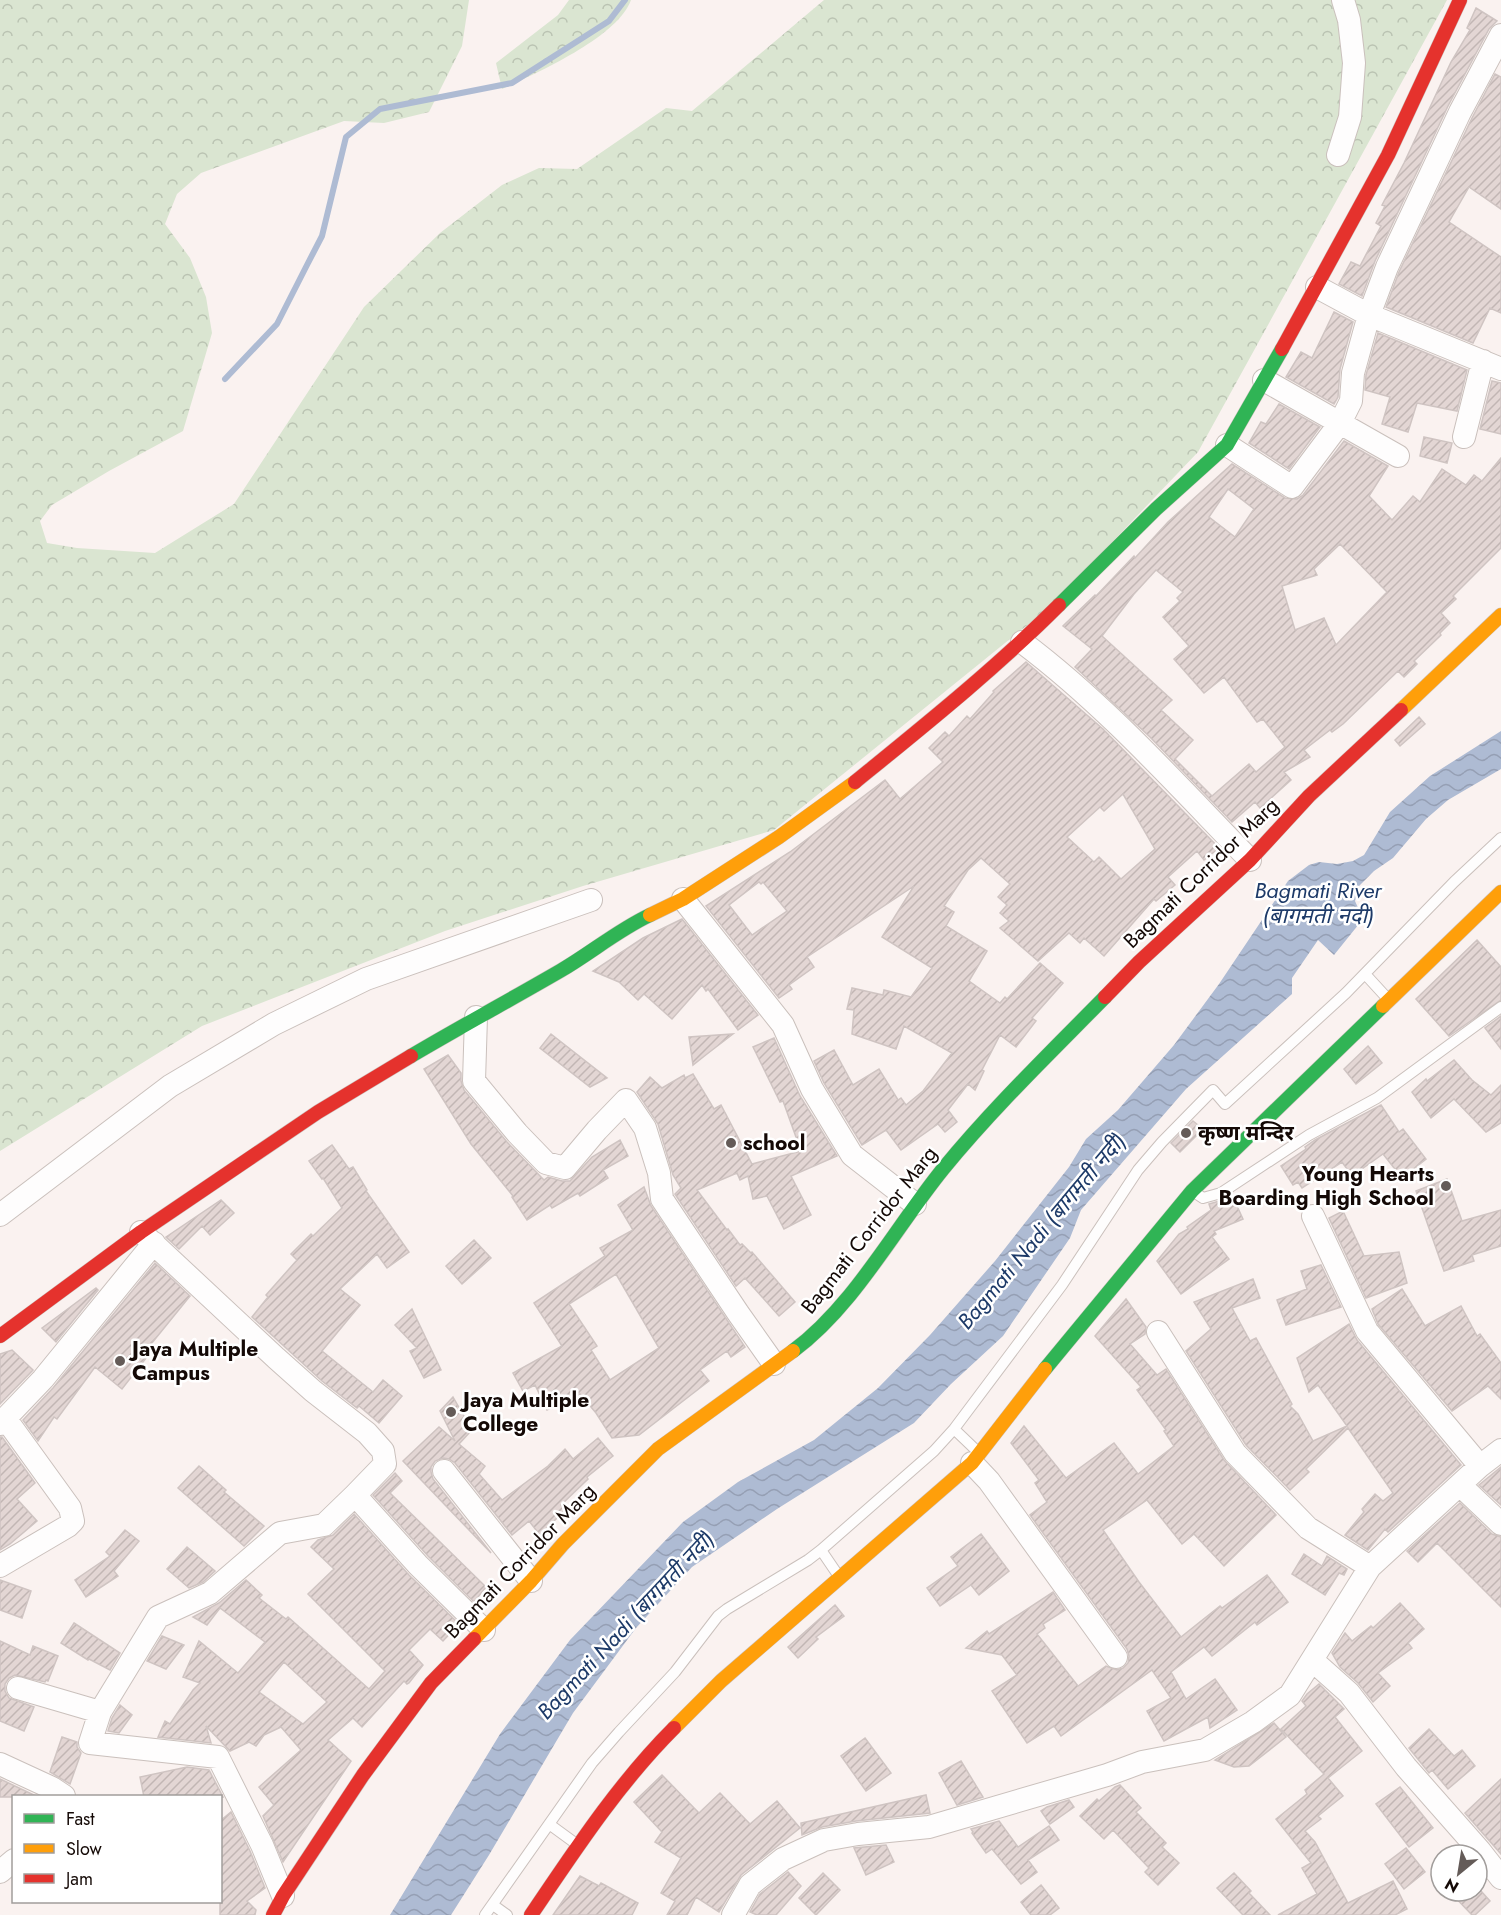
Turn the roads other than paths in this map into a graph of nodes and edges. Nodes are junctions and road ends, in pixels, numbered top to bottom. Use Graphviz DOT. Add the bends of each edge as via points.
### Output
graph roads {
  1 [pos="1343,0"];
  2 [pos="1460,0"];
  3 [pos="1501,35"];
  4 [pos="1338,155"];
  5 [pos="1317,287"];
  6 [pos="1369,315"];
  7 [pos="1492,365"];
  8 [pos="1264,380"];
  9 [pos="1340,423"];
  10 [pos="1464,437"];
  11 [pos="1227,445"];
  12 [pos="1398,456"];
  13 [pos="1501,615"];
  14 [pos="1022,642"];
  15 [pos="1501,838"];
  16 [pos="1250,860"];
  17 [pos="1501,892"];
  18 [pos="683,899"];
  19 [pos="591,900"];
  20 [pos="1365,974"];
  21 [pos="1389,1000"];
  22 [pos="1501,1007"];
  23 [pos="476,1017"];
  24 [pos="1192,1191"];
  25 [pos="915,1204"];
  26 [pos="0,1215"];
  27 [pos="1313,1216"];
  28 [pos="147,1238"];
  29 [pos="1158,1332"];
  30 [pos="0,1336"];
  31 [pos="774,1364"];
  32 [pos="3,1421"];
  33 [pos="954,1429"];
  34 [pos="1501,1450"];
  35 [pos="976,1458"];
  36 [pos="1480,1466"];
  37 [pos="444,1471"];
  38 [pos="1460,1485"];
  39 [pos="355,1495"];
  40 [pos="1501,1524"];
  41 [pos="821,1550"];
  42 [pos="0,1566"];
  43 [pos="1370,1567"];
  44 [pos="840,1577"];
  45 [pos="531,1581"];
  46 [pos="484,1630"];
  47 [pos="1116,1657"];
  48 [pos="1312,1660"];
  49 [pos="18,1688"];
  50 [pos="99,1712"];
  51 [pos="0,1764"];
  52 [pos="61,1795"];
  53 [pos="549,1824"];
  54 [pos="579,1845"];
  55 [pos="12,1862"];
  56 [pos="0,1872"];
  57 [pos="1501,1878"];
  58 [pos="278,1905"];
  59 [pos="493,1905"];
  60 [pos="485,1915"];
  61 [pos="507,1915"];
  62 [pos="531,1915"];
  63 [pos="733,1915"];
  1 -- 4 [label="street" via="1354,63 1350,117"];
  2 -- 5 [label="street" via="1388,155"];
  3 -- 6 [label="street" via="1387,267"];
  5 -- 6 [label="street"];
  5 -- 8 [label="street"];
  6 -- 7 [label="street"];
  6 -- 9 [label="street" via="1353,373 1351,401"];
  7 -- 10 [label="street"];
  8 -- 9 [label="street"];
  8 -- 11 [label="street"];
  9 -- 11 [label="street" via="1292,487"];
  9 -- 12 [label="street"];
  11 -- 14 [label="street" via="1156,509"];
  13 -- 16 [label="street, Bagmati Corridor Marg" via="1309,796"];
  14 -- 16 [label="street" via="1051,664 1149,756"];
  14 -- 18 [label="street" via="851,785"];
  15 -- 20 [label="lane"];
  16 -- 25 [label="street, Bagmati Corridor Marg" via="1139,962 943,1169"];
  17 -- 21 [label="street"];
  18 -- 23 [label="street" via="634,922 562,970"];
  18 -- 25 [label="street" via="783,1025 812,1089 852,1155"];
  19 -- 26 [label="street" via="366,979 274,1024 170,1086"];
  20 -- 21 [label="lane"];
  20 -- 33 [label="lane" via="1225,1104 1213,1090 1162,1142 1138,1170 1062,1285"];
  21 -- 24 [label="street"];
  22 -- 24 [label="lane" via="1377,1098 1308,1135 1221,1192 1203,1198"];
  23 -- 28 [label="street" via="318,1112"];
  23 -- 31 [label="street" via="474,1081 546,1163 565,1168 626,1100 645,1128 662,1198"];
  24 -- 35 [label="street"];
  25 -- 31 [label="street, Bagmati Corridor Marg" via="841,1305 810,1337"];
  27 -- 36 [label="street" via="1367,1331"];
  28 -- 30 [label="street"];
  28 -- 32 [label="street" via="43,1379"];
  28 -- 39 [label="street" via="383,1451 386,1464"];
  29 -- 43 [label="street" via="1235,1453 1308,1528"];
  31 -- 45 [label="street, Bagmati Corridor Marg" via="658,1449"];
  32 -- 42 [label="street" via="70,1508 73,1521"];
  33 -- 35 [label="lane"];
  33 -- 41 [label="lane"];
  34 -- 36 [label="street"];
  35 -- 44 [label="street"];
  35 -- 47 [label="street" via="988,1481"];
  36 -- 38 [label="street"];
  37 -- 45 [label="street"];
  38 -- 40 [label="street"];
  38 -- 43 [label="street"];
  39 -- 46 [label="street" via="417,1565"];
  39 -- 50 [label="street" via="324,1525 280,1533 210,1593 158,1617"];
  41 -- 44 [label="lane"];
  41 -- 53 [label="lane" via="718,1616 675,1672 592,1764"];
  43 -- 48 [label="street"];
  44 -- 54 [label="street" via="664,1738"];
  45 -- 46 [label="street, Bagmati Corridor Marg"];
  46 -- 58 [label="street, Bagmati Corridor Marg" via="431,1683 363,1775"];
  48 -- 57 [label="street" via="1349,1693"];
  48 -- 63 [label="street" via="1290,1695 1205,1750 1143,1762 929,1827 824,1840 783,1859 750,1885"];
  49 -- 50 [label="street"];
  50 -- 58 [label="street" via="90,1743 218,1757 262,1845"];
  51 -- 52 [label="street"];
  53 -- 54 [label="lane"];
  53 -- 59 [label="lane"];
  54 -- 62 [label="street"];
  55 -- 56 [label="street"];
  59 -- 60 [label="lane"];
  59 -- 61 [label="lane"];
}
